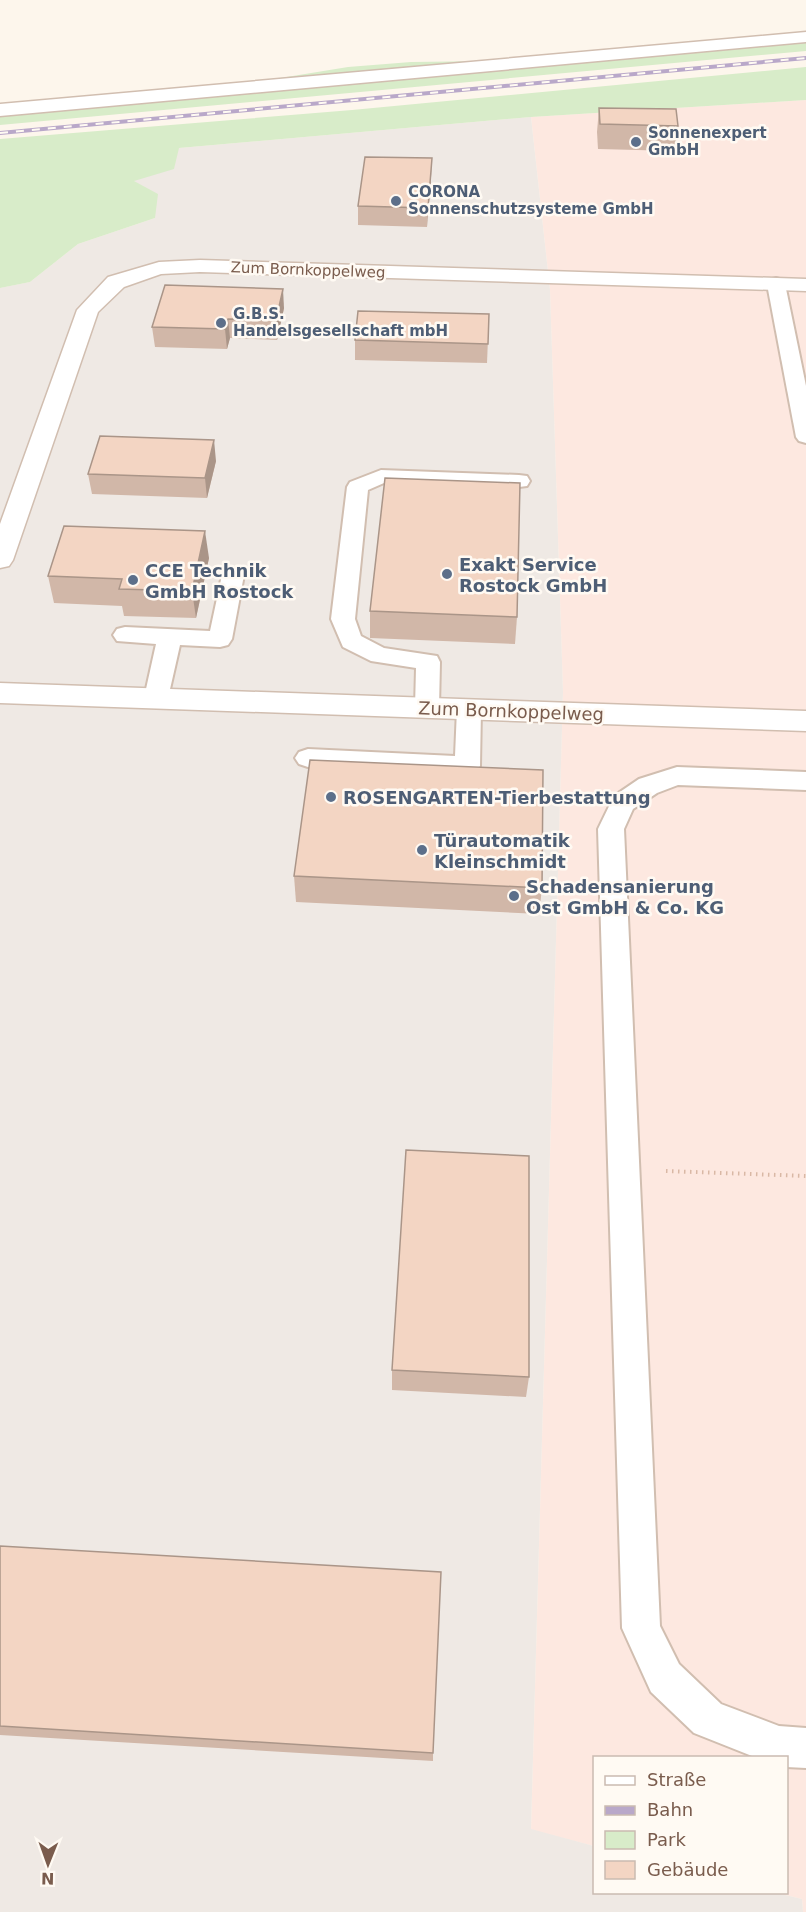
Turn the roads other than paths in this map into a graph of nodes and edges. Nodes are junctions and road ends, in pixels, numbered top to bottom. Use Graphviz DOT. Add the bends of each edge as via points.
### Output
graph roads {
  1 [pos="806,37"];
  2 [pos="0,110"];
  3 [pos="776,284"];
  4 [pos="806,285"];
  5 [pos="806,437"];
  6 [pos="519,481"];
  7 [pos="0,560"];
  8 [pos="233,575"];
  9 [pos="124,635"];
  10 [pos="170,637"];
  11 [pos="0,693"];
  12 [pos="156,698"];
  13 [pos="427,708"];
  14 [pos="469,709"];
  15 [pos="806,721"];
  16 [pos="308,758"];
  17 [pos="806,781"];
  18 [pos="806,1748"];
  1 -- 2 [label="street"];
  3 -- 4 [label="street, Zum Bornkoppelweg"];
  3 -- 5 [label="lane"];
  3 -- 7 [label="street, Zum Bornkoppelweg" via="200,266 159,268 116,282 88,310"];
  6 -- 13 [label="lane" via="381,476 358,487 343,619 351,641 379,655 428,662"];
  8 -- 10 [label="lane" via="220,639"];
  9 -- 10 [label="lane"];
  10 -- 12 [label="lane"];
  11 -- 12 [label="street, Zum Bornkoppelweg"];
  12 -- 13 [label="street, Zum Bornkoppelweg"];
  13 -- 14 [label="street, Zum Bornkoppelweg"];
  14 -- 15 [label="street, Zum Bornkoppelweg"];
  14 -- 16 [label="lane" via="467,766"];
  17 -- 18 [label="lane" via="677,776 648,786 623,803 611,829 641,1628 665,1678 708,1719 779,1746"];
}
